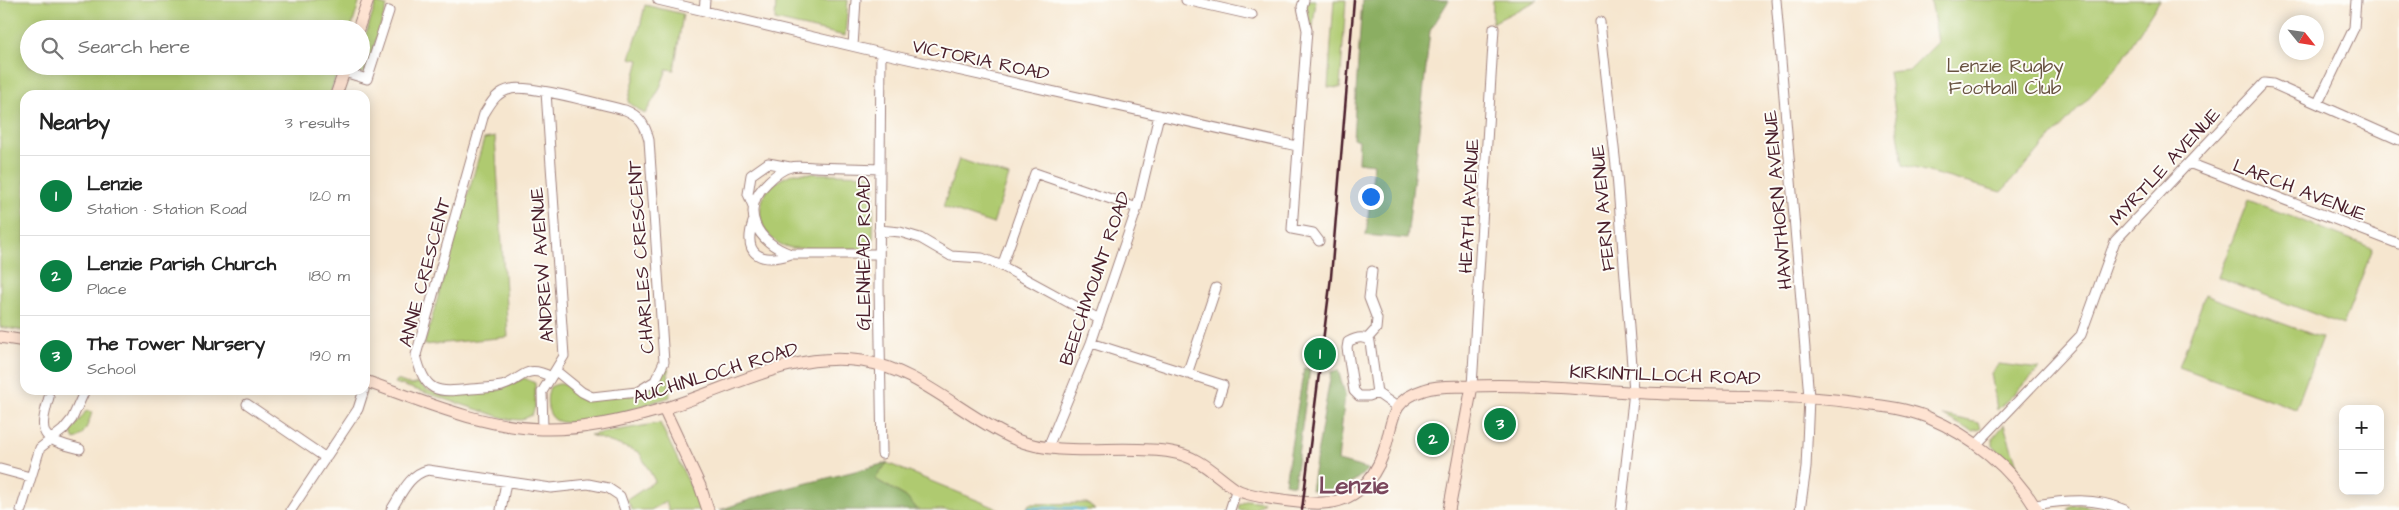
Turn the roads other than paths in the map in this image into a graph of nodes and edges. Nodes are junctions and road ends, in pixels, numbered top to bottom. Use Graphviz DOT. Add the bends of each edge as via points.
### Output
graph roads {
  1 [pos="368,0"];
  2 [pos="658,0"];
  3 [pos="705,0"];
  4 [pos="856,0"];
  5 [pos="1186,0"];
  6 [pos="1776,0"];
  7 [pos="2356,0"];
  8 [pos="1200,2"];
  9 [pos="1301,2"];
  10 [pos="389,11"];
  11 [pos="704,11"];
  12 [pos="1252,15"];
  13 [pos="361,20"];
  14 [pos="1600,22"];
  15 [pos="1494,28"];
  16 [pos="853,46"];
  17 [pos="881,53"];
  18 [pos="370,70"];
  19 [pos="343,75"];
  20 [pos="358,75"];
  21 [pos="368,75"];
  22 [pos="338,90"];
  23 [pos="546,92"];
  24 [pos="2318,104"];
  25 [pos="1159,115"];
  26 [pos="2399,140"];
  27 [pos="1298,146"];
  28 [pos="2189,164"];
  29 [pos="791,167"];
  30 [pos="880,169"];
  31 [pos="753,206"];
  32 [pos="1137,208"];
  33 [pos="753,222"];
  34 [pos="880,230"];
  35 [pos="1319,241"];
  36 [pos="2399,244"];
  37 [pos="791,254"];
  38 [pos="879,254"];
  39 [pos="1002,266"];
  40 [pos="1372,271"];
  41 [pos="1216,288"];
  42 [pos="1099,319"];
  43 [pos="0,338"];
  44 [pos="1367,339"];
  45 [pos="20,340"];
  46 [pos="1090,343"];
  47 [pos="880,365"];
  48 [pos="554,374"];
  49 [pos="1187,374"];
  50 [pos="370,386"];
  51 [pos="1472,386"];
  52 [pos="1634,391"];
  53 [pos="1378,393"];
  54 [pos="83,395"];
  55 [pos="362,395"];
  56 [pos="49,397"];
  57 [pos="1809,397"];
  58 [pos="1218,401"];
  59 [pos="247,404"];
  60 [pos="1397,407"];
  61 [pos="664,409"];
  62 [pos="543,429"];
  63 [pos="50,439"];
  64 [pos="1977,444"];
  65 [pos="1048,447"];
  66 [pos="80,449"];
  67 [pos="882,454"];
  68 [pos="326,458"];
  69 [pos="0,469"];
  70 [pos="30,477"];
  71 [pos="506,482"];
  72 [pos="1236,491"];
  73 [pos="2036,508"];
  74 [pos="21,510"];
  75 [pos="290,510"];
  76 [pos="391,510"];
  77 [pos="502,510"];
  78 [pos="625,510"];
  79 [pos="708,510"];
  80 [pos="1230,510"];
  81 [pos="1449,510"];
  82 [pos="1621,510"];
  83 [pos="1801,510"];
  84 [pos="2125,510"];
  1 -- 13 [label="main road"];
  2 -- 11 [label="street, VICTORIA ROAD"];
  3 -- 11 [label="street"];
  4 -- 16 [label="street"];
  5 -- 8 [label="street"];
  6 -- 57 [label="street, HAWTHORN AVENUE"];
  7 -- 24 [label="street" via="2354,28"];
  8 -- 12 [label="street"];
  9 -- 27 [label="street" via="1307,30"];
  10 -- 18 [label="street"];
  11 -- 16 [label="street, VICTORIA ROAD"];
  14 -- 52 [label="street, FERN AVENUE" via="1617,175"];
  15 -- 51 [label="street, HEATH AVENUE"];
  16 -- 17 [label="street, VICTORIA ROAD"];
  17 -- 25 [label="street, VICTORIA ROAD"];
  17 -- 30 [label="street, GLENHEAD ROAD"];
  19 -- 22 [label="main road"];
  20 -- 21 [label="street" via="367,79"];
  23 -- 48 [label="street, ANDREW AVENUE" via="564,356"];
  23 -- 48 [label="street, CHARLES CRESCENT" via="625,110 636,115 645,126 649,140 664,362 655,381 637,392 592,397"];
  23 -- 48 [label="street, ANNE CRESCENT" via="511,88 493,98 484,114 416,356 420,373 430,385 445,392 503,386 530,372"];
  24 -- 26 [label="street"];
  24 -- 28 [label="street, MYRTLE AVENUE" via="2274,84 2264,83"];
  25 -- 27 [label="street, VICTORIA ROAD"];
  25 -- 32 [label="street, BEECHMOUNT ROAD"];
  27 -- 35 [label="street" via="1292,228 1312,233"];
  28 -- 36 [label="street, LARCH AVENUE"];
  28 -- 64 [label="street, MYRTLE AVENUE" via="2115,241 2081,335"];
  29 -- 30 [label="street"];
  29 -- 31 [label="street" via="775,175 761,188"];
  29 -- 31 [label="street" via="768,163 751,175 748,194"];
  30 -- 34 [label="street, GLENHEAD ROAD"];
  31 -- 33 [label="street"];
  32 -- 39 [label="street" via="1035,173"];
  32 -- 42 [label="street, BEECHMOUNT ROAD"];
  33 -- 37 [label="street" via="766,242"];
  33 -- 37 [label="street" via="749,235 753,251 763,259"];
  34 -- 38 [label="street, GLENHEAD ROAD"];
  34 -- 39 [label="street" via="920,238 951,256 982,258"];
  37 -- 38 [label="street"];
  38 -- 47 [label="street, GLENHEAD ROAD"];
  39 -- 42 [label="street"];
  40 -- 44 [label="street" via="1368,298 1377,319 1376,329"];
  41 -- 49 [label="street"];
  42 -- 46 [label="street, BEECHMOUNT ROAD"];
  43 -- 45 [label="main road"];
  44 -- 53 [label="street"];
  44 -- 53 [label="street" via="1348,342 1352,381 1360,396"];
  46 -- 49 [label="street"];
  46 -- 65 [label="street, BEECHMOUNT ROAD"];
  47 -- 61 [label="main road, AUCHINLOCH ROAD" via="835,359 791,364"];
  47 -- 65 [label="main road, AUCHINLOCH ROAD" via="908,375 997,430 1023,442"];
  47 -- 67 [label="street, GLENHEAD ROAD"];
  48 -- 62 [label="street, ANDREW AVENUE" via="542,392"];
  49 -- 58 [label="street" via="1223,385"];
  50 -- 62 [label="main road, AUCHINLOCH ROAD" via="486,421"];
  51 -- 52 [label="main road, KIRKINTILLOCH ROAD"];
  51 -- 60 [label="main road, KIRKINTILLOCH ROAD" via="1426,388 1405,398"];
  51 -- 81 [label="main road"];
  52 -- 57 [label="main road, KIRKINTILLOCH ROAD"];
  52 -- 82 [label="street, FERN AVENUE"];
  53 -- 60 [label="street"];
  54 -- 63 [label="street" via="72,419"];
  55 -- 68 [label="street" via="358,409"];
  56 -- 63 [label="street" via="42,423"];
  57 -- 64 [label="main road, KIRKINTILLOCH ROAD" via="1847,400 1914,413"];
  57 -- 83 [label="street, HAWTHORN AVENUE"];
  59 -- 68 [label="street"];
  60 -- 72 [label="main road" via="1389,424 1385,451 1374,474 1352,496 1319,504"];
  61 -- 62 [label="main road, AUCHINLOCH ROAD" via="593,426"];
  61 -- 79 [label="main road"];
  63 -- 66 [label="street"];
  63 -- 70 [label="street" via="40,448"];
  64 -- 73 [label="main road, KIRKINTILLOCH ROAD" via="2009,473"];
  65 -- 72 [label="main road, AUCHINLOCH ROAD" via="1138,448 1176,452 1202,462"];
  68 -- 75 [label="street"];
  69 -- 70 [label="street"];
  70 -- 74 [label="street"];
  71 -- 76 [label="street" via="428,470 419,472"];
  71 -- 77 [label="street"];
  71 -- 78 [label="street" via="551,488 588,484 608,488 620,496"];
  72 -- 80 [label="street"];
  73 -- 84 [label="street" via="2071,499 2113,505"];
}
